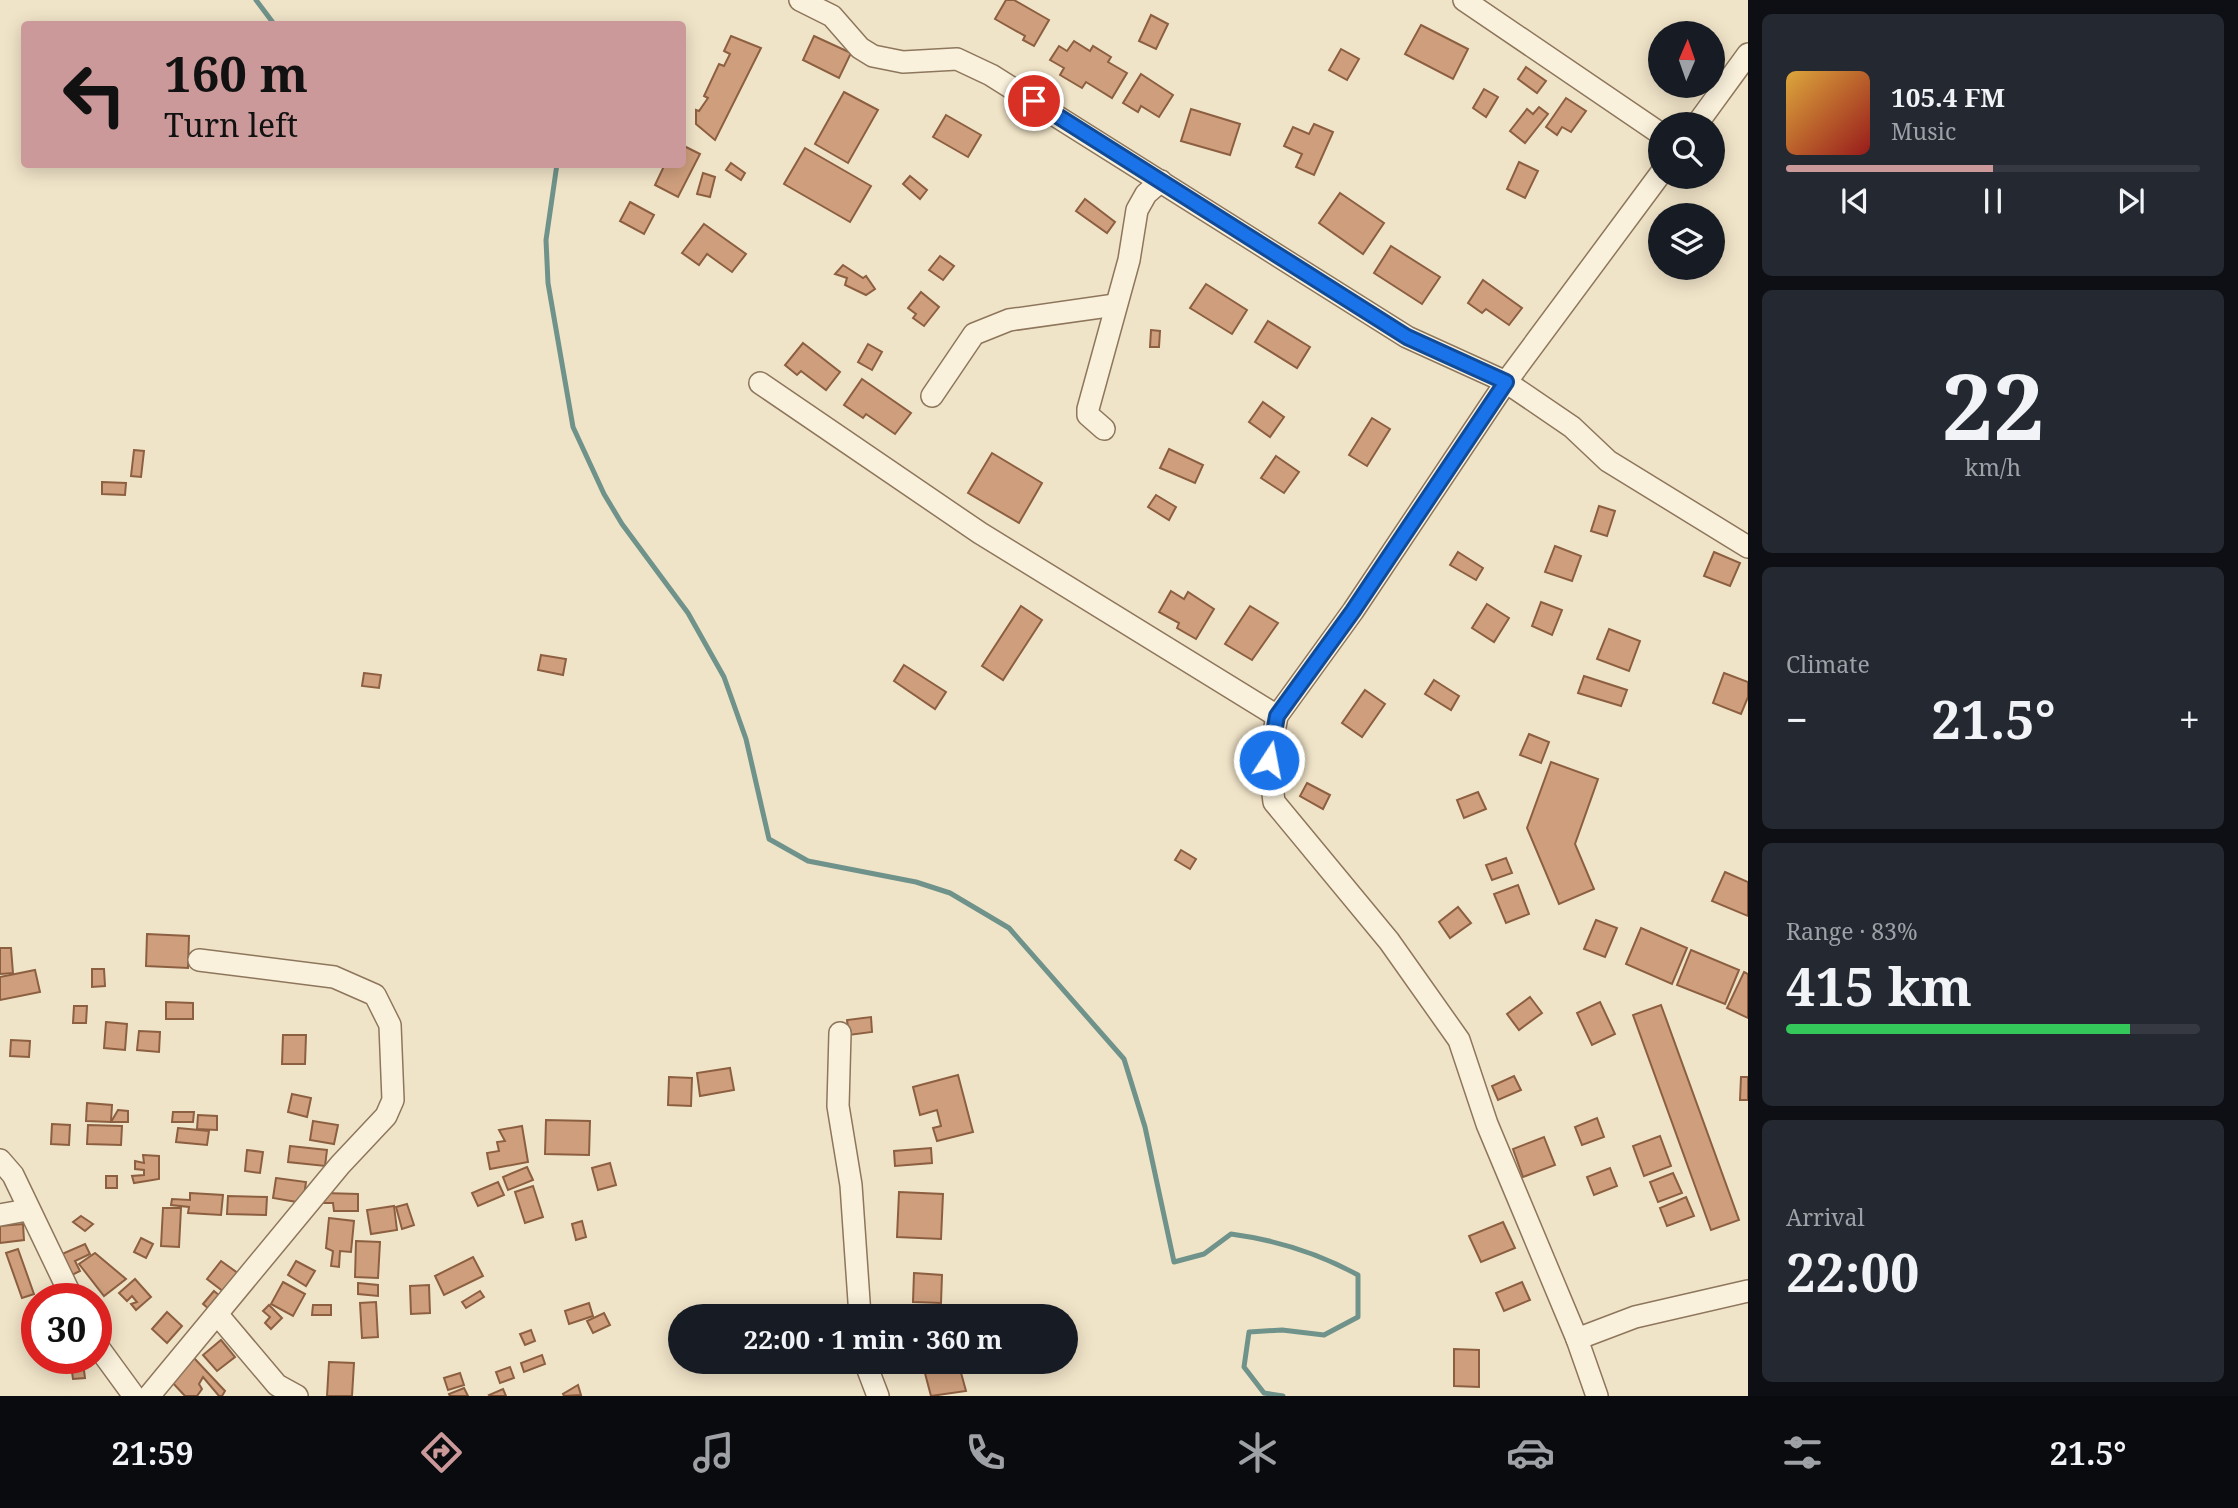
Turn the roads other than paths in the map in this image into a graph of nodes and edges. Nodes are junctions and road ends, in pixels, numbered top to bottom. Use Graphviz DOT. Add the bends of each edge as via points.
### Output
graph roads {
  1 [pos="800,0"];
  2 [pos="1464,0"];
  3 [pos="1748,54"];
  4 [pos="1706,112"];
  5 [pos="1648,125"];
  6 [pos="1161,181"];
  7 [pos="1649,189"];
  8 [pos="1115,305"];
  9 [pos="1506,382"];
  10 [pos="760,383"];
  11 [pos="932,396"];
  12 [pos="1104,429"];
  13 [pos="1748,547"];
  14 [pos="1277,716"];
  15 [pos="200,960"];
  16 [pos="840,1033"];
  17 [pos="0,1160"];
  18 [pos="27,1210"];
  19 [pos="0,1215"];
  20 [pos="64,1283"];
  21 [pos="1748,1291"];
  22 [pos="859,1304"];
  23 [pos="217,1314"];
  24 [pos="1577,1339"];
  25 [pos="112,1366"];
  26 [pos="869,1374"];
  27 [pos="134,1396"];
  28 [pos="149,1396"];
  29 [pos="297,1396"];
  30 [pos="877,1396"];
  31 [pos="1597,1396"];
  1 -- 6 [label="street" via="832,16 873,56 903,62 957,59 991,75"];
  2 -- 5 [label="street"];
  3 -- 4 [label="street"];
  6 -- 8 [label="street" via="1137,209 1129,260"];
  6 -- 9 [label="street" via="1407,337"];
  7 -- 9 [label="street"];
  8 -- 11 [label="street" via="1009,320 974,334"];
  8 -- 12 [label="street" via="1088,409 1088,415"];
  9 -- 13 [label="street" via="1572,426 1608,461"];
  9 -- 14 [label="street"];
  10 -- 14 [label="street" via="981,533"];
  14 -- 24 [label="street" via="1269,760 1274,802 1390,941 1459,1040 1510,1182"];
  15 -- 23 [label="street" via="352,982 375,995 390,1025 393,1065 393,1100 386,1116"];
  16 -- 22 [label="street" via="838,1106 851,1185"];
  17 -- 18 [label="street" via="13,1175"];
  18 -- 19 [label="street"];
  18 -- 20 [label="street"];
  21 -- 24 [label="street" via="1635,1317"];
  23 -- 28 [label="street"];
  23 -- 29 [label="street" via="277,1385"];
  24 -- 31 [label="street"];
  25 -- 27 [label="street"];
  26 -- 30 [label="street"];
}
